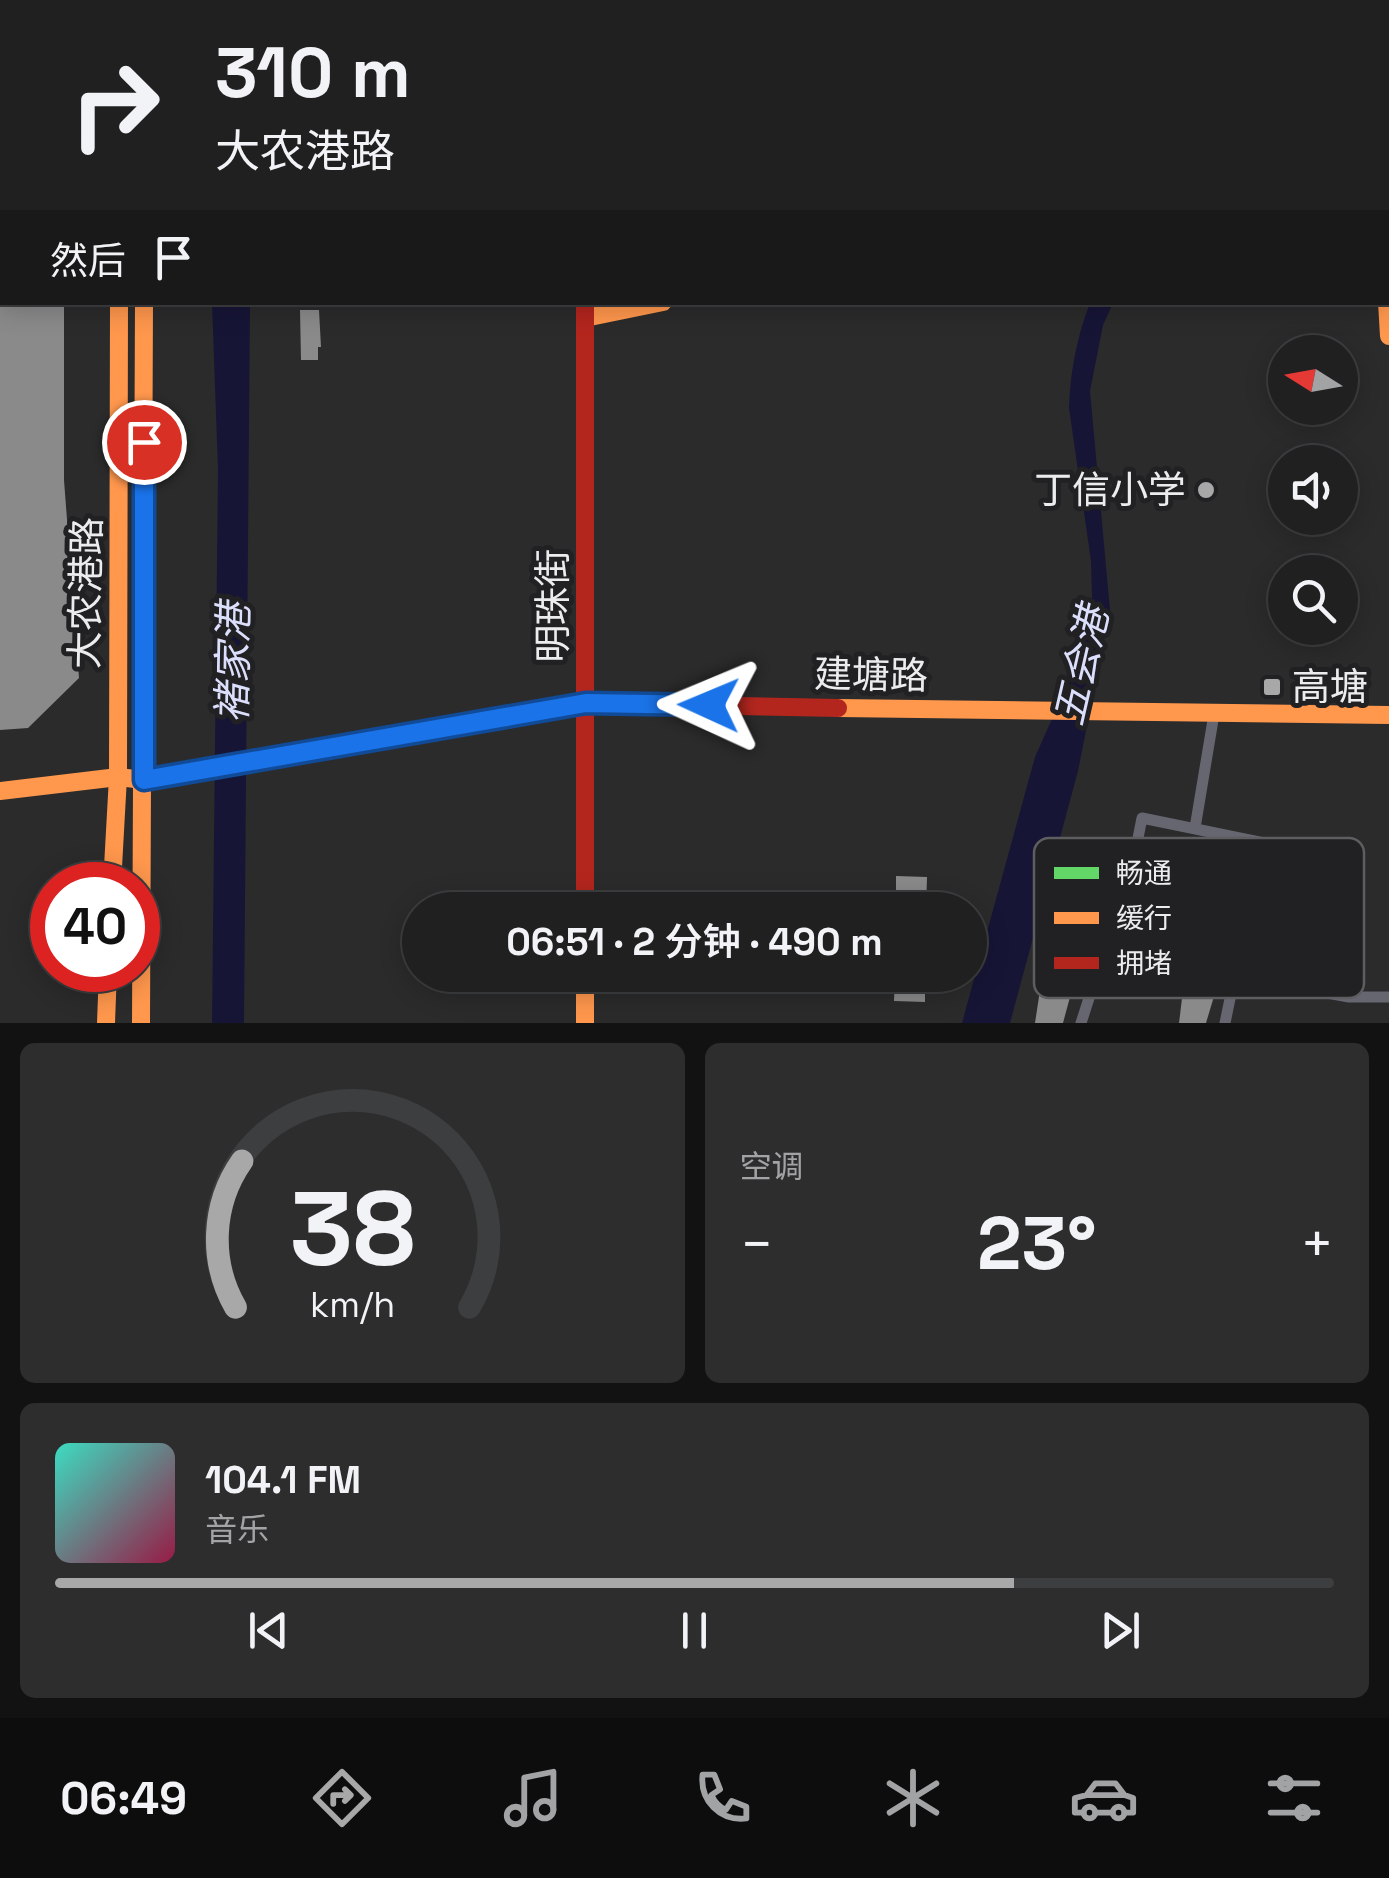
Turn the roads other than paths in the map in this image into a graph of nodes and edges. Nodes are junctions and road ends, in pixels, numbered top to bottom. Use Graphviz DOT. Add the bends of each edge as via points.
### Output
graph roads {
  1 [pos="118,305"];
  2 [pos="144,305"];
  3 [pos="634,305"];
  4 [pos="1386,305"];
  5 [pos="585,310"];
  6 [pos="1389,336"];
  7 [pos="586,703"];
  8 [pos="1214,714"];
  9 [pos="1389,715"];
  10 [pos="118,777"];
  11 [pos="144,780"];
  12 [pos="0,791"];
  13 [pos="1196,828"];
  14 [pos="1138,838"];
  15 [pos="1242,838"];
  16 [pos="113,862"];
  17 [pos="585,892"];
  18 [pos="107,992"];
  19 [pos="585,992"];
  20 [pos="1389,997"];
  21 [pos="1089,998"];
  22 [pos="1230,998"];
  23 [pos="1364,998"];
  24 [pos="106,1023"];
  25 [pos="142,1023"];
  26 [pos="585,1023"];
  27 [pos="1081,1023"];
  28 [pos="1226,1023"];
  1 -- 10 [label="street, 大农港路"];
  2 -- 11 [label="street, 大农港路"];
  3 -- 5 [label="street"];
  4 -- 6 [label="street"];
  5 -- 7 [label="street, 明珠街"];
  7 -- 8 [label="street, 建塘路"];
  7 -- 11 [label="street, 建塘路, bridge"];
  7 -- 17 [label="street, 明珠街"];
  8 -- 9 [label="street, 建塘路"];
  8 -- 13 [label="street"];
  10 -- 11 [label="street, 建塘路"];
  10 -- 12 [label="street, 建塘路"];
  10 -- 16 [label="street, 大农港路"];
  11 -- 25 [label="street, 大农港路"];
  13 -- 14 [label="street" via="1142,818"];
  13 -- 15 [label="street"];
  18 -- 24 [label="street"];
  19 -- 26 [label="street"];
  20 -- 23 [label="street"];
  21 -- 27 [label="street"];
  22 -- 28 [label="street"];
}
